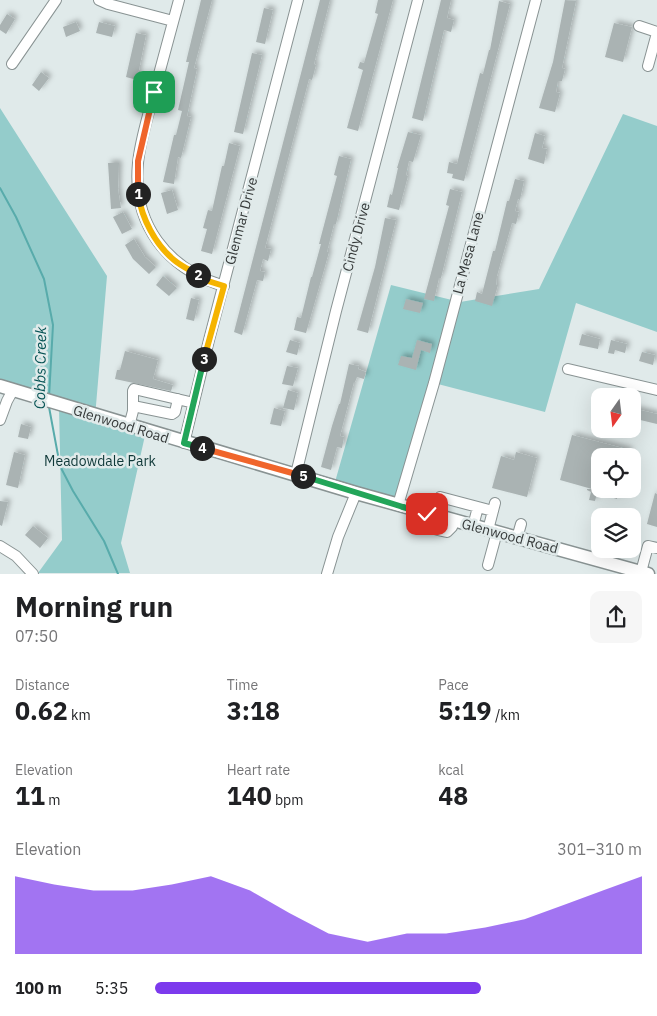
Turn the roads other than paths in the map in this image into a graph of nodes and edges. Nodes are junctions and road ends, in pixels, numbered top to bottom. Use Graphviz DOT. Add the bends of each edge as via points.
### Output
graph roads {
  1 [pos="56,0"];
  2 [pos="99,0"];
  3 [pos="179,0"];
  4 [pos="298,0"];
  5 [pos="418,0"];
  6 [pos="536,0"];
  7 [pos="173,21"];
  8 [pos="639,26"];
  9 [pos="657,32"];
  10 [pos="12,64"];
  11 [pos="648,66"];
  12 [pos="224,286"];
  13 [pos="568,369"];
  14 [pos="0,386"];
  15 [pos="13,390"];
  16 [pos="657,390"];
  17 [pos="178,399"];
  18 [pos="194,403"];
  19 [pos="2,406"];
  20 [pos="133,406"];
  21 [pos="0,420"];
  22 [pos="129,426"];
  23 [pos="184,443"];
  24 [pos="296,474"];
  25 [pos="356,494"];
  26 [pos="398,505"];
  27 [pos="478,507"];
  28 [pos="432,515"];
  29 [pos="521,524"];
  30 [pos="473,526"];
  31 [pos="492,531"];
  32 [pos="517,538"];
  33 [pos="0,546"];
  34 [pos="657,548"];
  35 [pos="488,565"];
  36 [pos="644,573"];
  37 [pos="33,574"];
  38 [pos="327,574"];
  1 -- 10 [label="street"];
  2 -- 7 [label="street"];
  3 -- 7 [label="street"];
  4 -- 12 [label="street, Glenmar Drive"];
  5 -- 24 [label="street, Cindy Drive"];
  6 -- 26 [label="street, La Mesa Lane" via="434,383"];
  7 -- 12 [label="street" via="138,161 140,207 158,243 174,260 208,281"];
  8 -- 9 [label="street"];
  9 -- 11 [label="street"];
  12 -- 18 [label="street, Glenmar Drive"];
  13 -- 16 [label="street"];
  14 -- 15 [label="main road, Glenwood Road"];
  15 -- 19 [label="street"];
  15 -- 22 [label="main road, Glenwood Road"];
  17 -- 18 [label="street"];
  17 -- 20 [label="street" via="172,414"];
  17 -- 20 [label="street" via="134,389"];
  18 -- 23 [label="street, Glenmar Drive"];
  19 -- 21 [label="street"];
  20 -- 22 [label="street"];
  22 -- 23 [label="main road, Glenwood Road"];
  23 -- 24 [label="main road, Glenwood Road"];
  24 -- 25 [label="main road, Glenwood Road"];
  25 -- 26 [label="main road, Glenwood Road"];
  25 -- 38 [label="street"];
  26 -- 28 [label="main road, Glenwood Road"];
  27 -- 28 [label="street" via="440,497"];
  27 -- 30 [label="street"];
  27 -- 31 [label="street" via="494,507"];
  28 -- 30 [label="main road, Glenwood Road"];
  29 -- 32 [label="street"];
  30 -- 31 [label="main road, Glenwood Road"];
  31 -- 32 [label="main road, Glenwood Road"];
  31 -- 35 [label="street"];
  32 -- 36 [label="main road, Glenwood Road"];
  33 -- 37 [label="street" via="16,556"];
  34 -- 36 [label="street" via="648,546"];
}
